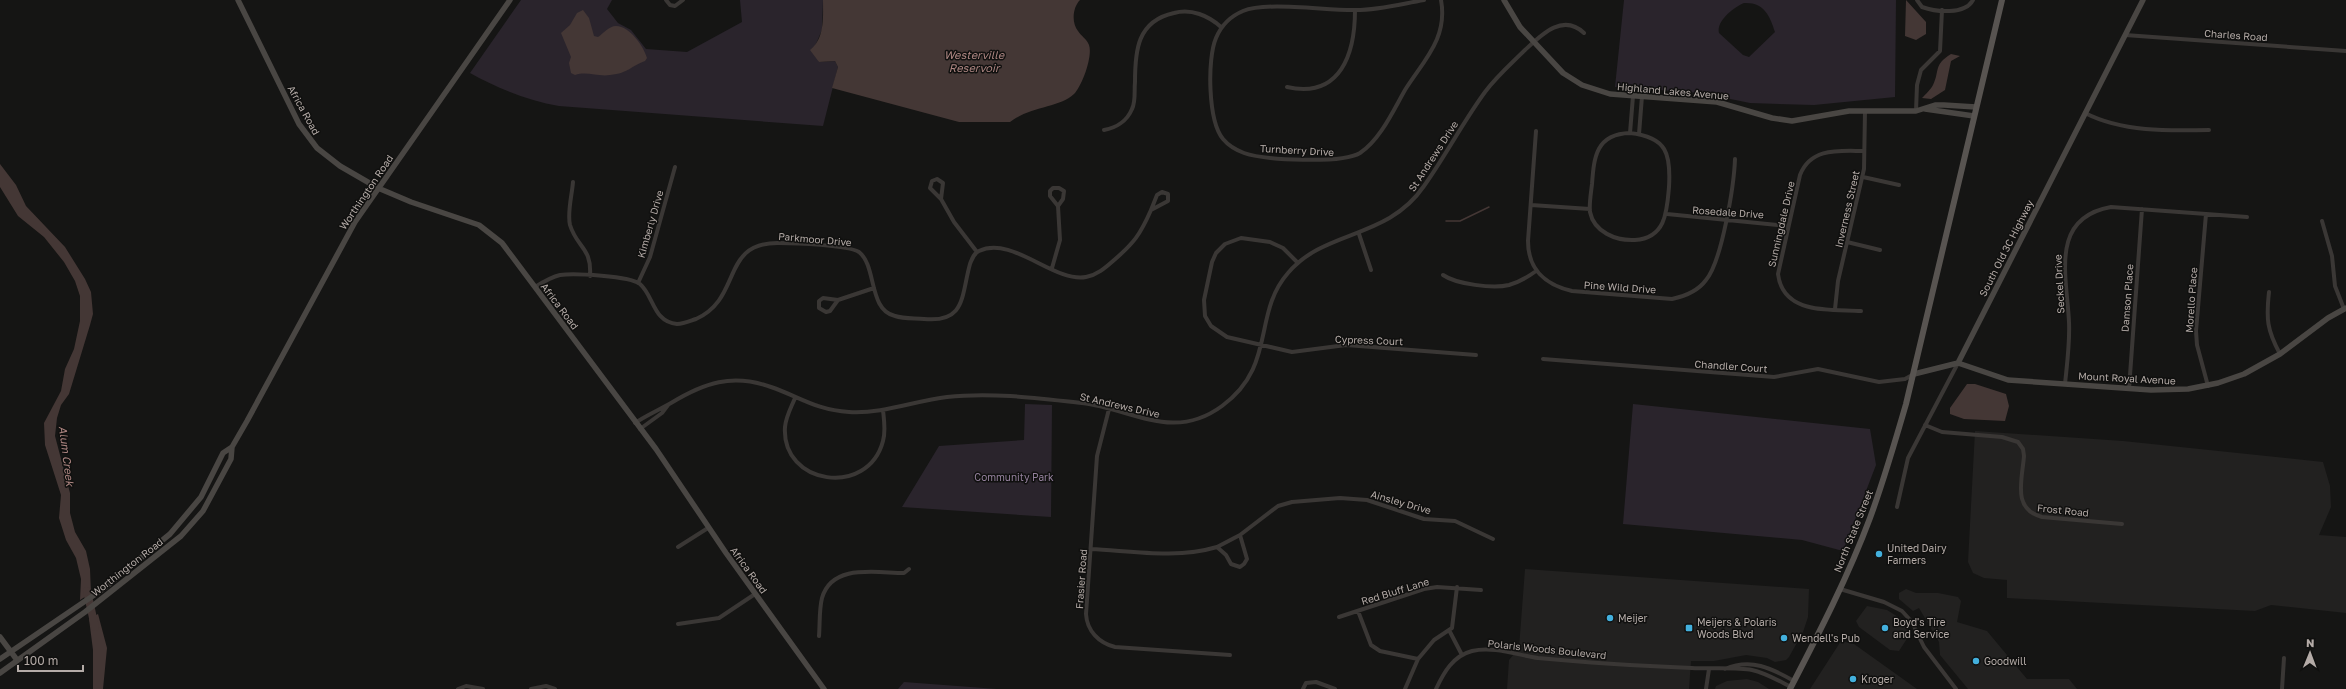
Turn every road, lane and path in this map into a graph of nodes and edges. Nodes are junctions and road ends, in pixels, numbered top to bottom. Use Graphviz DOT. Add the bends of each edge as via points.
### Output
graph roads {
  1 [pos="238,0"];
  2 [pos="510,0"];
  3 [pos="666,0"];
  4 [pos="683,0"];
  5 [pos="1424,0"];
  6 [pos="1441,0"];
  7 [pos="1504,0"];
  8 [pos="1917,0"];
  9 [pos="1973,0"];
  10 [pos="2002,0"];
  11 [pos="2143,0"];
  12 [pos="1355,10"];
  13 [pos="1942,10"];
  14 [pos="1222,27"];
  15 [pos="1584,33"];
  16 [pos="2125,35"];
  17 [pos="1533,42"];
  18 [pos="2346,51"];
  19 [pos="1287,87"];
  20 [pos="1633,96"];
  21 [pos="1642,96"];
  22 [pos="1976,107"];
  23 [pos="1925,109"];
  24 [pos="1865,111"];
  25 [pos="1916,111"];
  26 [pos="2085,113"];
  27 [pos="1974,116"];
  28 [pos="1104,130"];
  29 [pos="2209,130"];
  30 [pos="1536,131"];
  31 [pos="1630,133"];
  32 [pos="1639,134"];
  33 [pos="1864,151"];
  34 [pos="1735,159"];
  35 [pos="675,167"];
  36 [pos="1863,177"];
  37 [pos="574,182"];
  38 [pos="1899,185"];
  39 [pos="378,188"];
  40 [pos="941,199"];
  41 [pos="1531,205"];
  42 [pos="1058,206"];
  43 [pos="1590,209"];
  44 [pos="2142,209"];
  45 [pos="1151,210"];
  46 [pos="1667,214"];
  47 [pos="2206,214"];
  48 [pos="2247,216"];
  49 [pos="1725,220"];
  50 [pos="2322,222"];
  51 [pos="1788,226"];
  52 [pos="1359,234"];
  53 [pos="1847,242"];
  54 [pos="1880,250"];
  55 [pos="977,252"];
  56 [pos="1298,263"];
  57 [pos="1052,268"];
  58 [pos="1372,270"];
  59 [pos="1536,271"];
  60 [pos="1443,274"];
  61 [pos="590,276"];
  62 [pos="638,283"];
  63 [pos="535,287"];
  64 [pos="874,288"];
  65 [pos="2269,292"];
  66 [pos="838,300"];
  67 [pos="2345,308"];
  68 [pos="1835,310"];
  69 [pos="1861,311"];
  70 [pos="1262,345"];
  71 [pos="2280,354"];
  72 [pos="1476,355"];
  73 [pos="1543,359"];
  74 [pos="1958,363"];
  75 [pos="1914,374"];
  76 [pos="2065,384"];
  77 [pos="2208,386"];
  78 [pos="2129,389"];
  79 [pos="795,398"];
  80 [pos="668,405"];
  81 [pos="1109,409"];
  82 [pos="883,410"];
  83 [pos="635,423"];
  84 [pos="1925,425"];
  85 [pos="640,429"];
  86 [pos="232,447"];
  87 [pos="1897,507"];
  88 [pos="2122,524"];
  89 [pos="708,528"];
  90 [pos="1240,535"];
  91 [pos="1493,539"];
  92 [pos="678,547"];
  93 [pos="1217,547"];
  94 [pos="1091,548"];
  95 [pos="148,554"];
  96 [pos="153,559"];
  97 [pos="909,569"];
  98 [pos="1457,587"];
  99 [pos="1840,589"];
  100 [pos="1481,590"];
  101 [pos="754,594"];
  102 [pos="1358,611"];
  103 [pos="1339,617"];
  104 [pos="678,624"];
  105 [pos="1449,630"];
  106 [pos="819,636"];
  107 [pos="0,637"];
  108 [pos="10,651"];
  109 [pos="1230,655"];
  110 [pos="1462,655"];
  111 [pos="2284,658"];
  112 [pos="0,659"];
  113 [pos="1418,659"];
  114 [pos="17,660"];
  115 [pos="1709,669"];
  116 [pos="1723,670"];
  117 [pos="0,673"];
  118 [pos="1794,681"];
  119 [pos="1322,684"];
  120 [pos="1790,688"];
  121 [pos="458,689"];
  122 [pos="483,689"];
  123 [pos="531,689"];
  124 [pos="555,689"];
  125 [pos="824,689"];
  126 [pos="1303,689"];
  127 [pos="1321,689"];
  128 [pos="1335,689"];
  129 [pos="1405,689"];
  130 [pos="1436,689"];
  131 [pos="1706,689"];
  132 [pos="1956,689"];
  133 [pos="2282,689"];
  1 -- 39 [label="street, Africa Road" via="306,136 331,160"];
  2 -- 39 [label="street, Worthington Road"];
  3 -- 4 [label="street" via="675,6"];
  5 -- 12 [label="street" via="1380,9"];
  6 -- 14 [label="street, Turnberry Drive" via="1443,23 1434,46 1375,139 1360,153 1342,160 1250,155 1226,142 1216,127 1211,108 1212,51"];
  7 -- 17 [label="street, Highland Lakes Avenue" via="1513,18"];
  8 -- 13 [label="street" via="1922,7"];
  9 -- 13 [label="street" via="1963,9"];
  10 -- 22 [label="main road, North State Street"];
  11 -- 16 [label="street, South Old 3C Highway"];
  12 -- 14 [label="street" via="1256,8 1234,15"];
  12 -- 19 [label="street" via="1352,50 1339,72 1317,86 1299,89"];
  13 -- 25 [label="street" via="1940,51 1921,70 1917,84"];
  14 -- 28 [label="street" via="1207,17 1188,11 1169,14 1154,22 1143,34 1136,49 1135,99 1131,111 1120,124"];
  15 -- 17 [label="street, St Andrews Drive" via="1577,26 1564,24 1549,29"];
  16 -- 18 [label="street, Charles Road"];
  16 -- 26 [label="street, South Old 3C Highway"];
  17 -- 20 [label="street, Highland Lakes Avenue" via="1563,73 1576,82 1604,92"];
  17 -- 52 [label="street, St Andrews Drive" via="1484,93 1425,185 1411,202 1385,222"];
  20 -- 21 [label="street, Highland Lakes Avenue"];
  20 -- 31 [label="street"];
  21 -- 24 [label="street, Highland Lakes Avenue" via="1717,102 1782,120 1803,120 1844,112"];
  21 -- 32 [label="street"];
  22 -- 23 [label="street, Highland Lakes Avenue" via="1944,105"];
  22 -- 27 [label="main road, North State Street"];
  23 -- 25 [label="street, Highland Lakes Avenue"];
  23 -- 27 [label="street, Highland Lakes Avenue"];
  24 -- 25 [label="street, Highland Lakes Avenue"];
  24 -- 33 [label="street, Inverness Street"];
  26 -- 29 [label="street" via="2118,126"];
  26 -- 74 [label="street, South Old 3C Highway"];
  27 -- 75 [label="main road, North State Street"];
  30 -- 41 [label="street, Pine Wild Drive"];
  31 -- 32 [label="street"];
  31 -- 43 [label="street" via="1612,137 1597,150 1593,162"];
  32 -- 46 [label="street" via="1656,140 1668,155 1670,172"];
  33 -- 36 [label="street, Inverness Street"];
  33 -- 51 [label="street, Sunningdale Drive" via="1827,152 1810,160 1800,175"];
  34 -- 49 [label="street, Pine Wild Drive" via="1732,190"];
  35 -- 62 [label="street, Kimberly Drive" via="650,257"];
  36 -- 38 [label="street"];
  36 -- 53 [label="street, Inverness Street"];
  37 -- 61 [label="street" via="570,222 589,256"];
  39 -- 63 [label="street, Africa Road" via="467,220 489,231 502,243"];
  39 -- 86 [label="street, Worthington Road" via="355,222"];
  40 -- 40 [label="street" via="930,189 933,180 940,180 943,184"];
  40 -- 55 [label="street" via="954,222"];
  41 -- 43 [label="street"];
  41 -- 59 [label="street, Pine Wild Drive" via="1528,245"];
  42 -- 42 [label="street" via="1050,196 1053,188 1064,191 1063,199"];
  42 -- 57 [label="street" via="1060,240"];
  43 -- 46 [label="street" via="1592,218 1599,228 1607,235 1621,240 1635,240 1648,236 1661,225"];
  44 -- 47 [label="street, Seckel Drive"];
  44 -- 76 [label="street, Seckel Drive" via="2111,207 2096,210 2081,220 2068,239 2065,259 2069,327"];
  44 -- 78 [label="street, Damson Place"];
  45 -- 45 [label="street" via="1157,195 1162,192 1168,194 1168,201"];
  45 -- 57 [label="street" via="1138,238 1101,271 1082,278 1072,277"];
  46 -- 49 [label="street, Rosedale Drive"];
  47 -- 48 [label="street, Seckel Drive"];
  47 -- 77 [label="street, Morello Place" via="2196,331 2197,345"];
  49 -- 51 [label="street, Rosedale Drive"];
  49 -- 59 [label="street, Pine Wild Drive" via="1712,272 1700,286 1680,297 1664,299 1572,291 1552,285"];
  50 -- 67 [label="street" via="2332,256 2335,286"];
  51 -- 68 [label="street, Sunningdale Drive" via="1778,268 1782,290 1798,305"];
  52 -- 56 [label="street, St Andrews Drive" via="1316,250"];
  52 -- 58 [label="street"];
  53 -- 54 [label="street"];
  53 -- 68 [label="street, Inverness Street"];
  55 -- 57 [label="street" via="1000,249"];
  55 -- 64 [label="street, Parkmoor Drive" via="972,258 959,307 945,319 891,315 881,306"];
  56 -- 70 [label="street, St Andrews Drive" via="1283,279 1274,297"];
  56 -- 70 [label="street, Cypress Court" via="1280,246 1248,238 1228,242 1215,256 1204,300 1208,322 1216,331 1227,337"];
  59 -- 60 [label="street" via="1519,281 1501,286 1456,282"];
  61 -- 62 [label="street" via="632,280"];
  61 -- 63 [label="street" via="558,276"];
  62 -- 64 [label="street, Parkmoor Drive" via="664,320 678,324 689,322 719,303 744,254 762,244 780,243 857,251 865,260"];
  63 -- 83 [label="street, Africa Road"];
  64 -- 66 [label="street"];
  65 -- 71 [label="street" via="2267,326"];
  66 -- 66 [label="street" via="823,298 819,301 819,308 827,312"];
  67 -- 71 [label="street, Mount Royal Avenue"];
  68 -- 69 [label="street, Sunningdale Drive"];
  70 -- 72 [label="street, Cypress Court" via="1296,352 1346,345"];
  70 -- 81 [label="street, St Andrews Drive" via="1257,364 1242,389 1206,416 1185,422 1165,423 1139,419"];
  71 -- 77 [label="street, Mount Royal Avenue" via="2244,374"];
  73 -- 75 [label="street, Chandler Court" via="1774,377 1818,369 1879,382 1905,379"];
  74 -- 75 [label="street"];
  74 -- 76 [label="street, Mount Royal Avenue" via="2002,378"];
  74 -- 84 [label="street, South Old 3C Highway"];
  75 -- 99 [label="main road, North State Street" via="1882,486"];
  76 -- 78 [label="street, Mount Royal Avenue"];
  77 -- 78 [label="street, Mount Royal Avenue" via="2173,391"];
  79 -- 80 [label="street, St Andrews Drive" via="765,385 735,381 712,383 691,390"];
  79 -- 82 [label="street, St Andrews Drive" via="838,411"];
  79 -- 82 [label="street" via="785,427 788,444 793,455 804,467 827,478 852,476 875,458 884,438"];
  80 -- 83 [label="street, St Andrews Drive" via="657,408"];
  80 -- 85 [label="street, St Andrews Drive" via="662,413"];
  81 -- 82 [label="street, St Andrews Drive" via="1080,403 967,396 944,397"];
  81 -- 94 [label="street, Frasier Road" via="1097,456"];
  83 -- 85 [label="street, Africa Road"];
  84 -- 87 [label="street, South Old 3C Highway" via="1908,458"];
  84 -- 88 [label="street, Frost Road" via="1942,432 2002,437 2018,442 2024,456 2022,502 2032,515"];
  85 -- 89 [label="street, Africa Road"];
  86 -- 95 [label="street, Worthington Road" via="223,453 201,497 183,520"];
  86 -- 96 [label="street, Worthington Road" via="231,459 203,510 181,536"];
  89 -- 92 [label="street"];
  89 -- 101 [label="street, Africa Road"];
  90 -- 91 [label="street, Ainsley Drive" via="1266,514 1285,503 1349,498 1378,503 1424,519 1455,521"];
  90 -- 93 [label="street, Ainsley Drive"];
  90 -- 93 [label="street" via="1247,555 1246,562 1241,566 1232,564"];
  93 -- 94 [label="street, Ainsley Drive" via="1177,554"];
  94 -- 109 [label="street, Frasier Road" via="1087,619 1091,631 1099,640 1109,646 1121,648"];
  95 -- 96 [label="street"];
  95 -- 108 [label="street, Worthington Road" via="103,589"];
  96 -- 114 [label="street, Worthington Road"];
  97 -- 106 [label="street" via="904,573 849,573 833,581 822,597"];
  98 -- 100 [label="street, Red Bluff Lane"];
  98 -- 102 [label="street, Red Bluff Lane" via="1424,589"];
  98 -- 105 [label="street" via="1453,623"];
  99 -- 118 [label="main road, North State Street"];
  99 -- 132 [label="street" via="1884,602 1902,611 1912,622 1924,648"];
  101 -- 104 [label="street" via="719,618"];
  101 -- 125 [label="street, Africa Road"];
  102 -- 103 [label="street, Red Bluff Lane"];
  102 -- 113 [label="street" via="1371,646 1380,651"];
  105 -- 110 [label="street"];
  105 -- 113 [label="street" via="1434,640"];
  107 -- 108 [label="street"];
  108 -- 112 [label="street, Worthington Road"];
  108 -- 114 [label="street"];
  110 -- 115 [label="street, Polaris Woods Boulevard" via="1486,650 1538,658"];
  110 -- 130 [label="street, Polaris Woods Boulevard" via="1446,670"];
  111 -- 133 [label="street"];
  113 -- 129 [label="street"];
  114 -- 117 [label="street, Worthington Road"];
  115 -- 116 [label="street, Polaris Woods Boulevard"];
  115 -- 131 [label="street"];
  116 -- 118 [label="street, Polaris Woods Boulevard" via="1737,664 1759,664"];
  116 -- 120 [label="street, Polaris Woods Boulevard" via="1753,670"];
  118 -- 120 [label="main road, North State Street"];
  119 -- 126 [label="street" via="1309,681"];
  119 -- 127 [label="street"];
  119 -- 128 [label="street"];
  121 -- 122 [label="street" via="466,686"];
  123 -- 124 [label="street" via="546,686"];
}
